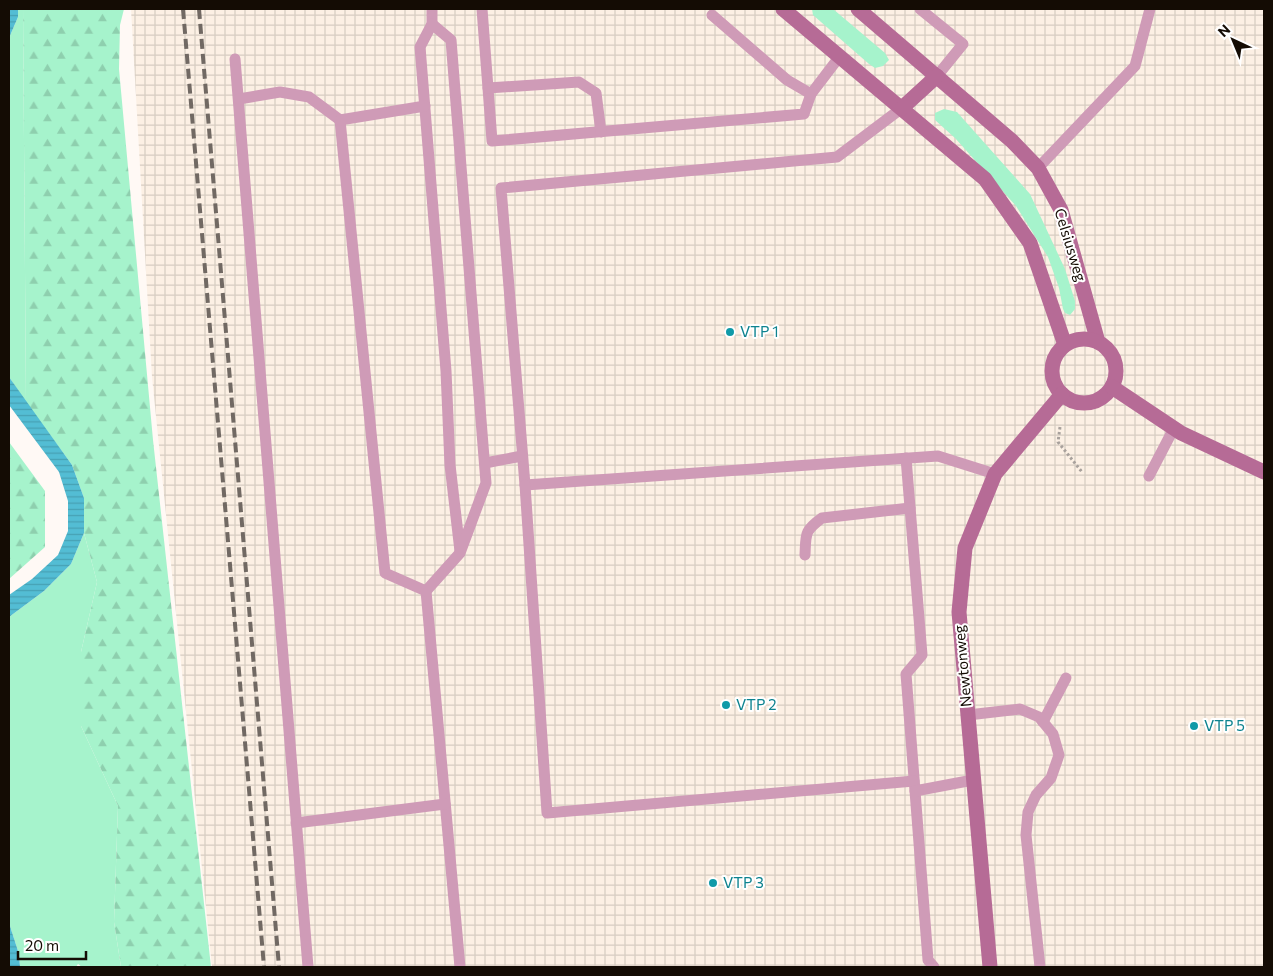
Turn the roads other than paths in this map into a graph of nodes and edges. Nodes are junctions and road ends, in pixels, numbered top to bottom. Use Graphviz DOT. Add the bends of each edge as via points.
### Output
graph roads {
  1 [pos="432,9"];
  2 [pos="482,9"];
  3 [pos="783,9"];
  4 [pos="858,9"];
  5 [pos="920,9"];
  6 [pos="1150,9"];
  7 [pos="712,15"];
  8 [pos="432,24"];
  9 [pos="840,56"];
  10 [pos="235,59"];
  11 [pos="937,76"];
  12 [pos="488,88"];
  13 [pos="811,94"];
  14 [pos="239,99"];
  15 [pos="425,106"];
  16 [pos="902,108"];
  17 [pos="340,120"];
  18 [pos="601,132"];
  19 [pos="1038,168"];
  20 [pos="1098,342"];
  21 [pos="1065,345"];
  22 [pos="1112,387"];
  23 [pos="1062,394"];
  24 [pos="1174,428"];
  25 [pos="522,456"];
  26 [pos="906,458"];
  27 [pos="485,463"];
  28 [pos="1264,472"];
  29 [pos="994,474"];
  30 [pos="1149,476"];
  31 [pos="525,485"];
  32 [pos="910,508"];
  33 [pos="460,552"];
  34 [pos="805,555"];
  35 [pos="426,591"];
  36 [pos="1066,678"];
  37 [pos="968,716"];
  38 [pos="1043,722"];
  39 [pos="973,780"];
  40 [pos="914,786"];
  41 [pos="445,804"];
  42 [pos="296,823"];
  43 [pos="308,967"];
  44 [pos="460,967"];
  45 [pos="934,967"];
  46 [pos="990,967"];
  47 [pos="1040,967"];
  1 -- 8 [label="lane"];
  2 -- 12 [label="lane"];
  3 -- 9 [label="street"];
  4 -- 11 [label="street, Celsiusweg"];
  5 -- 11 [label="lane" via="963,44"];
  6 -- 19 [label="lane" via="1135,66"];
  7 -- 13 [label="lane" via="787,80"];
  8 -- 15 [label="lane" via="420,47"];
  8 -- 27 [label="lane" via="451,40"];
  9 -- 13 [label="lane"];
  9 -- 16 [label="street"];
  10 -- 14 [label="lane"];
  11 -- 16 [label="street"];
  11 -- 19 [label="street, Celsiusweg"];
  12 -- 18 [label="lane" via="579,82 596,93"];
  12 -- 18 [label="lane" via="492,141"];
  13 -- 18 [label="lane" via="804,114"];
  14 -- 17 [label="lane" via="280,92 309,97"];
  14 -- 42 [label="lane"];
  15 -- 17 [label="lane"];
  15 -- 33 [label="lane" via="446,371 450,465"];
  16 -- 21 [label="street" via="984,179 1030,243"];
  16 -- 25 [label="lane" via="836,157 501,188"];
  17 -- 35 [label="lane" via="384,573"];
  19 -- 20 [label="street, Celsiusweg" via="1061,210"];
  20 -- 21 [label="street" via="1081,339"];
  20 -- 22 [label="street" via="1111,353 1115,362"];
  21 -- 23 [label="street" via="1056,356 1052,370 1054,383"];
  22 -- 23 [label="street" via="1106,395 1089,403 1079,403"];
  22 -- 24 [label="street"];
  23 -- 29 [label="street, Newtonweg"];
  24 -- 28 [label="street"];
  24 -- 30 [label="lane"];
  25 -- 27 [label="lane"];
  25 -- 31 [label="lane"];
  26 -- 29 [label="lane" via="938,456"];
  26 -- 31 [label="lane"];
  26 -- 32 [label="lane"];
  27 -- 33 [label="lane" via="486,483"];
  29 -- 37 [label="street, Newtonweg" via="964,557 959,612"];
  31 -- 40 [label="lane" via="547,813"];
  32 -- 34 [label="lane" via="822,518 806,533"];
  32 -- 40 [label="lane" via="922,655 906,674"];
  33 -- 35 [label="lane"];
  35 -- 41 [label="lane"];
  36 -- 38 [label="lane"];
  37 -- 38 [label="lane" via="1020,709"];
  37 -- 39 [label="street, Newtonweg"];
  38 -- 47 [label="lane" via="1053,734 1059,755 1051,778 1036,795 1028,812 1026,835"];
  39 -- 40 [label="lane"];
  39 -- 46 [label="street, Newtonweg"];
  40 -- 45 [label="lane" via="928,960"];
  41 -- 42 [label="lane"];
  41 -- 44 [label="lane"];
  42 -- 43 [label="lane"];
}
